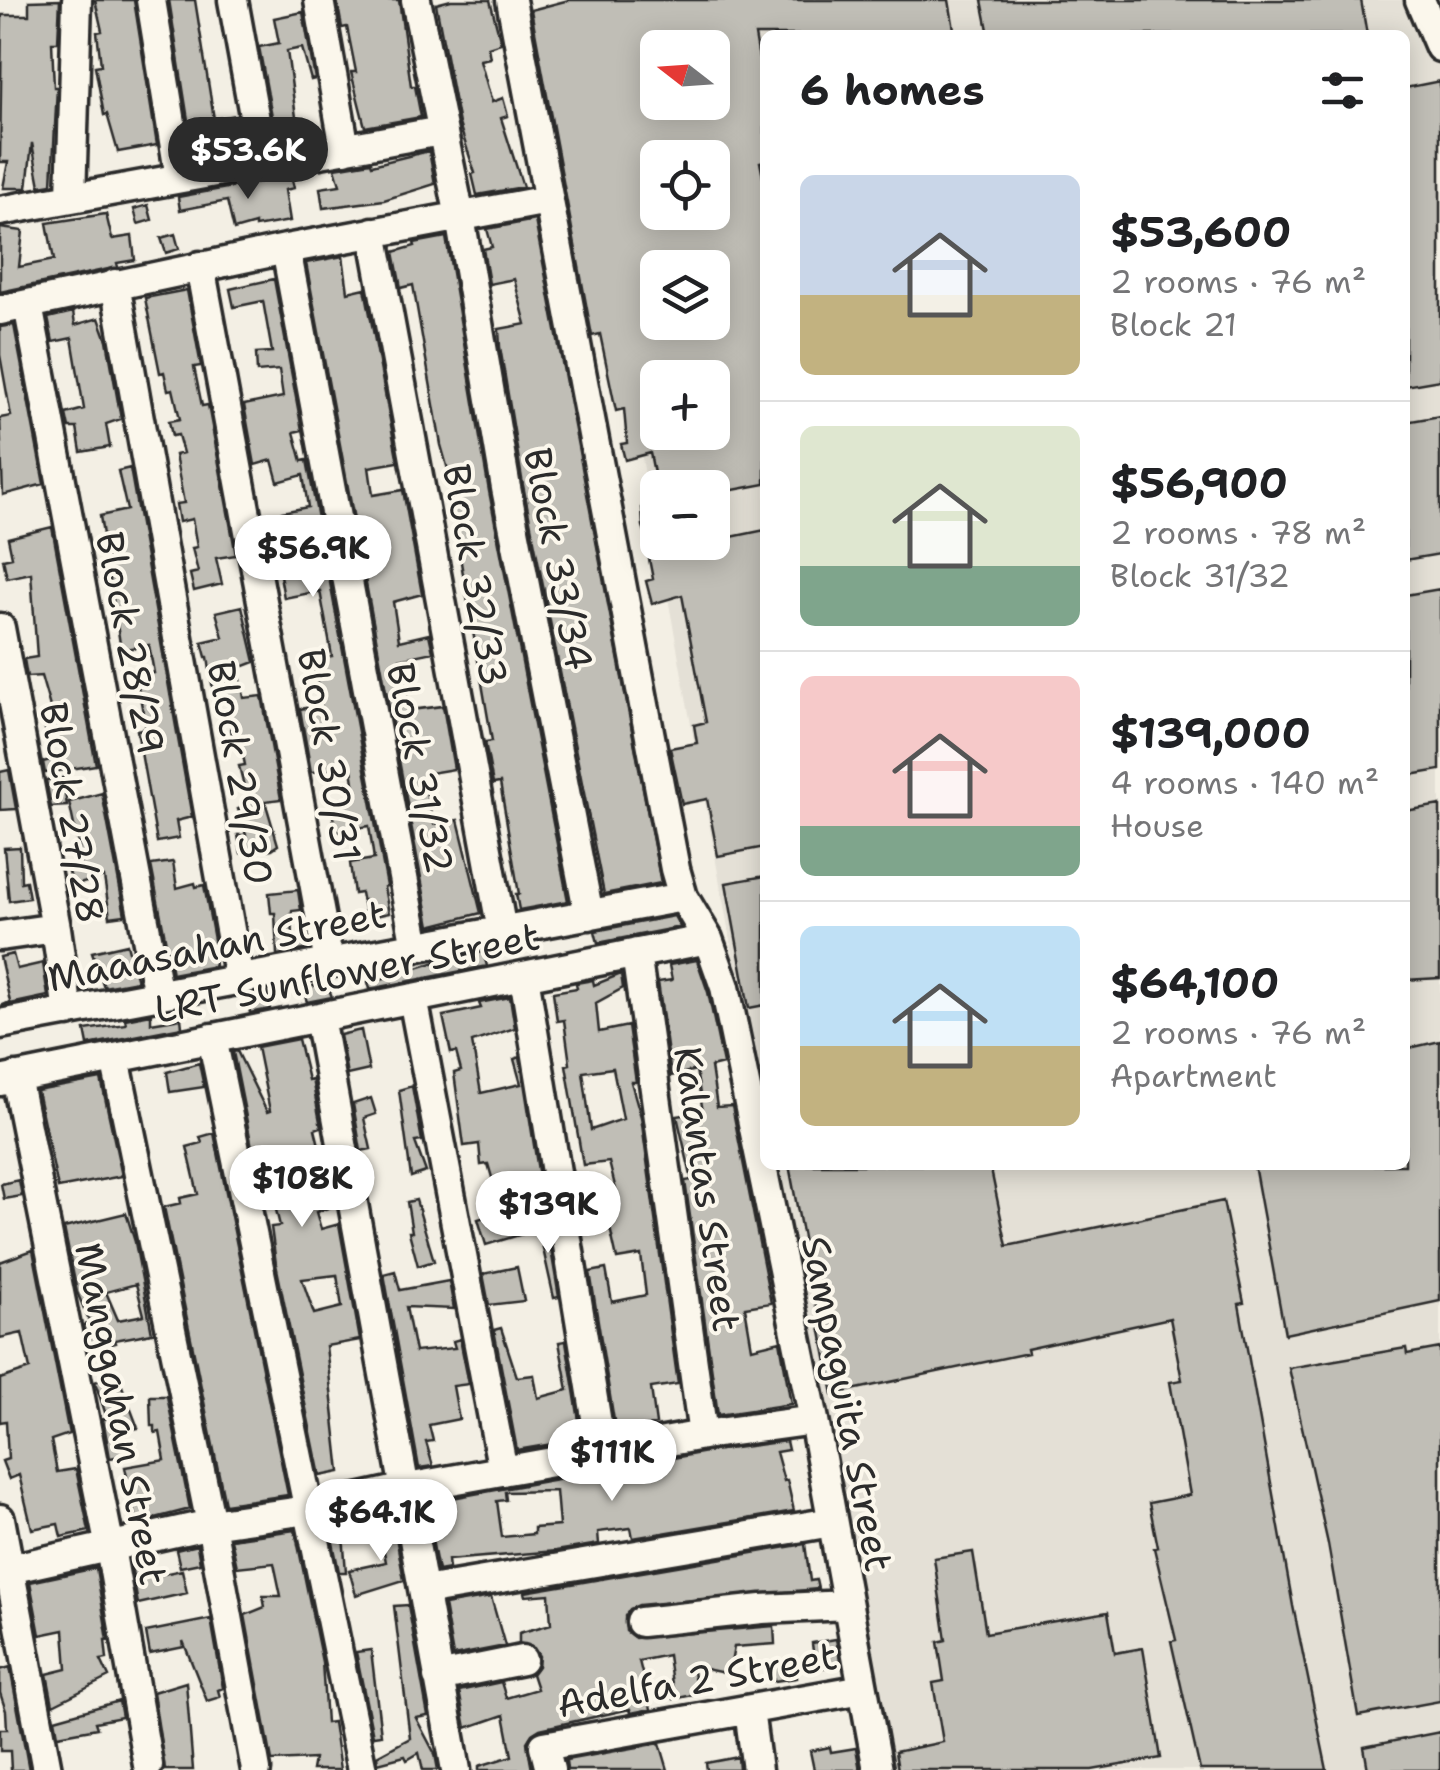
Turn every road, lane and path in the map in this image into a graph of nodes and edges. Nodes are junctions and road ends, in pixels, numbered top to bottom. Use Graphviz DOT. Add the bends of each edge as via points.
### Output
graph roads {
  1 [pos="77,0"];
  2 [pos="151,0"];
  3 [pos="233,0"];
  4 [pos="319,0"];
  5 [pos="416,0"];
  6 [pos="510,0"];
  7 [pos="1420,0"];
  8 [pos="1440,47"];
  9 [pos="441,131"];
  10 [pos="344,149"];
  11 [pos="263,164"];
  12 [pos="180,178"];
  13 [pos="71,198"];
  14 [pos="548,200"];
  15 [pos="0,211"];
  16 [pos="460,217"];
  17 [pos="372,232"];
  18 [pos="286,249"];
  19 [pos="200,266"];
  20 [pos="115,284"];
  21 [pos="14,307"];
  22 [pos="0,628"];
  23 [pos="684,897"];
  24 [pos="589,915"];
  25 [pos="56,928"];
  26 [pos="502,931"];
  27 [pos="0,936"];
  28 [pos="708,939"];
  29 [pos="416,947"];
  30 [pos="636,953"];
  31 [pos="328,963"];
  32 [pos="524,976"];
  33 [pos="239,980"];
  34 [pos="158,995"];
  35 [pos="414,998"];
  36 [pos="68,1012"];
  37 [pos="319,1017"];
  38 [pos="0,1024"];
  39 [pos="212,1038"];
  40 [pos="115,1058"];
  41 [pos="8,1079"];
  42 [pos="760,1159"];
  43 [pos="762,1170"];
  44 [pos="814,1420"];
  45 [pos="703,1435"];
  46 [pos="602,1454"];
  47 [pos="503,1472"];
  48 [pos="407,1488"];
  49 [pos="308,1510"];
  50 [pos="0,1519"];
  51 [pos="832,1522"];
  52 [pos="211,1524"];
  53 [pos="110,1548"];
  54 [pos="5,1570"];
  55 [pos="424,1591"];
  56 [pos="846,1605"];
  57 [pos="641,1622"];
  58 [pos="522,1660"];
  59 [pos="438,1677"];
  60 [pos="863,1689"];
  61 [pos="749,1710"];
  62 [pos="547,1758"];
  63 [pos="148,1766"];
  64 [pos="47,1770"];
  65 [pos="256,1770"];
  66 [pos="362,1770"];
  67 [pos="456,1770"];
  68 [pos="757,1770"];
  69 [pos="878,1770"];
  1 -- 13 [label="street"];
  2 -- 12 [label="street"];
  3 -- 11 [label="street"];
  4 -- 10 [label="street"];
  5 -- 9 [label="street"];
  6 -- 14 [label="street, Sampaguita Street"];
  7 -- 8 [label="street"];
  9 -- 10 [label="street"];
  9 -- 16 [label="street"];
  10 -- 11 [label="street"];
  11 -- 12 [label="street"];
  12 -- 13 [label="street"];
  13 -- 15 [label="street"];
  14 -- 16 [label="street"];
  14 -- 23 [label="street, Sampaguita Street"];
  16 -- 17 [label="street"];
  16 -- 24 [label="street, Block 33/34"];
  17 -- 18 [label="street"];
  17 -- 26 [label="street, Block 32/33"];
  18 -- 19 [label="street"];
  18 -- 29 [label="street, Block 31/32"];
  19 -- 20 [label="street"];
  19 -- 31 [label="street, Block 30/31"];
  20 -- 21 [label="street"];
  20 -- 33 [label="street, Block 29/30"];
  21 -- 34 [label="street, Block 28/29"];
  22 -- 25 [label="street, Block 27/28"];
  23 -- 24 [label="street, Maaasahan Street"];
  23 -- 28 [label="street, Sampaguita Street"];
  24 -- 26 [label="street, Maaasahan Street"];
  25 -- 27 [label="street"];
  25 -- 36 [label="street, Block 27/28"];
  26 -- 29 [label="street, Maaasahan Street"];
  28 -- 30 [label="street, LRT Sunflower Street"];
  28 -- 42 [label="street, Sampaguita Street"];
  29 -- 31 [label="street, Maaasahan Street"];
  30 -- 32 [label="street, LRT Sunflower Street"];
  30 -- 45 [label="street, Kalantas Street"];
  31 -- 33 [label="street, Maaasahan Street"];
  32 -- 35 [label="street, LRT Sunflower Street"];
  32 -- 46 [label="street"];
  33 -- 34 [label="street, Maaasahan Street"];
  34 -- 36 [label="street, Maaasahan Street"];
  35 -- 37 [label="street, LRT Sunflower Street"];
  35 -- 47 [label="street"];
  36 -- 38 [label="street, Maaasahan Street"];
  37 -- 39 [label="street, LRT Sunflower Street"];
  37 -- 48 [label="street"];
  39 -- 40 [label="street, LRT Sunflower Street"];
  39 -- 49 [label="street"];
  40 -- 41 [label="street, LRT Sunflower Street"];
  40 -- 52 [label="street"];
  41 -- 53 [label="street, Manggahan Street"];
  43 -- 44 [label="street, Sampaguita Street"];
  44 -- 45 [label="street"];
  44 -- 51 [label="street, Sampaguita Street"];
  45 -- 46 [label="street"];
  46 -- 47 [label="street"];
  47 -- 48 [label="street"];
  48 -- 49 [label="street"];
  48 -- 55 [label="street"];
  49 -- 52 [label="street"];
  49 -- 66 [label="street"];
  50 -- 54 [label="street"];
  51 -- 55 [label="street"];
  51 -- 56 [label="street, Sampaguita Street"];
  52 -- 53 [label="street"];
  52 -- 65 [label="street"];
  53 -- 54 [label="street"];
  53 -- 63 [label="street, Manggahan Street"];
  54 -- 64 [label="street"];
  55 -- 59 [label="street"];
  56 -- 57 [label="street"];
  56 -- 60 [label="street, Sampaguita Street"];
  58 -- 59 [label="street"];
  59 -- 67 [label="street"];
  60 -- 61 [label="street, Adelfa 2 Street"];
  60 -- 69 [label="street, Sampaguita Street"];
  61 -- 62 [label="street, Adelfa 2 Street"];
  61 -- 68 [label="street"];
}
